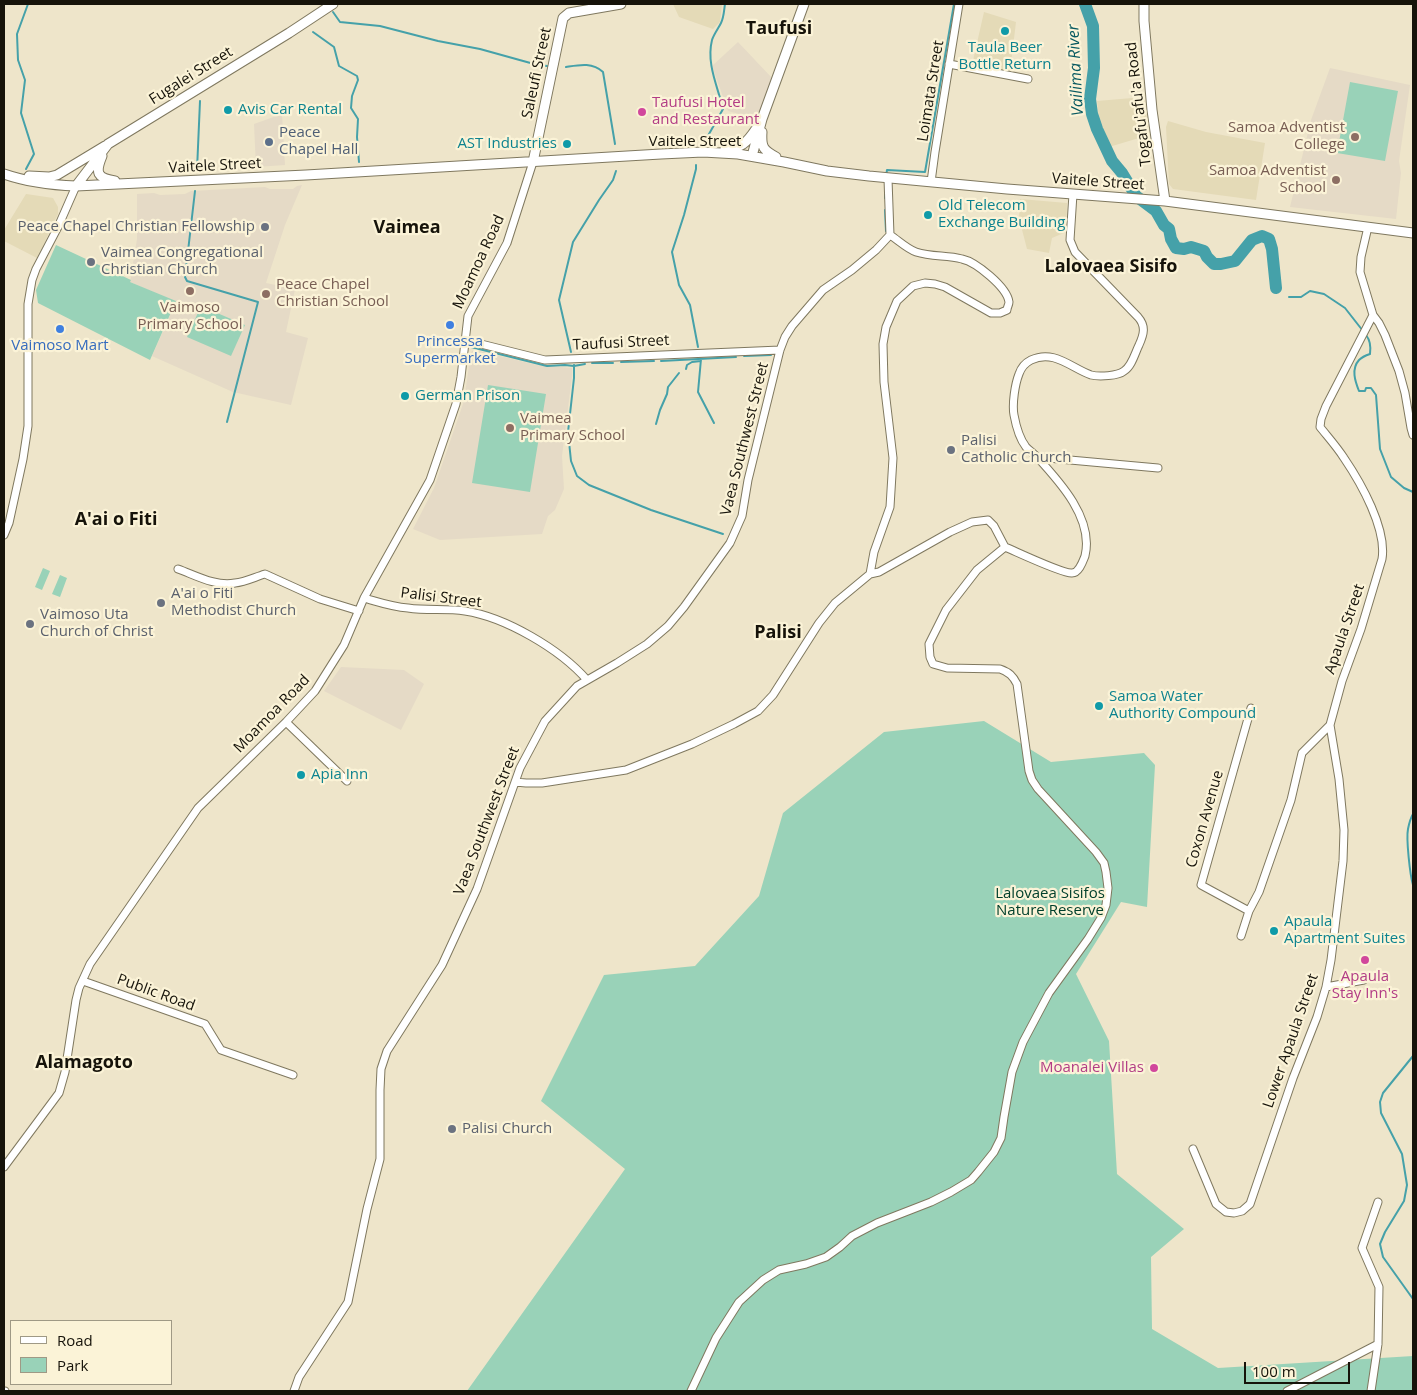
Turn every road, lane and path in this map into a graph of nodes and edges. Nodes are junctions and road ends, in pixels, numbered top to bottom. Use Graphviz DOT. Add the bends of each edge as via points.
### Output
graph roads {
  1 [pos="333,4"];
  2 [pos="621,4"];
  3 [pos="804,4"];
  4 [pos="959,4"];
  5 [pos="1138,4"];
  6 [pos="1144,4"];
  7 [pos="1152,4"];
  8 [pos="1144,21"];
  9 [pos="949,64"];
  10 [pos="1028,79"];
  11 [pos="762,120"];
  12 [pos="108,144"];
  13 [pos="685,153"];
  14 [pos="752,156"];
  15 [pos="533,162"];
  16 [pos="784,162"];
  17 [pos="4,174"];
  18 [pos="888,179"];
  19 [pos="931,182"];
  20 [pos="137,184"];
  21 [pos="76,186"];
  22 [pos="1073,194"];
  23 [pos="1162,200"];
  24 [pos="1368,227"];
  25 [pos="1413,233"];
  26 [pos="890,235"];
  27 [pos="1373,316"];
  28 [pos="465,340"];
  29 [pos="780,350"];
  30 [pos="1413,435"];
  31 [pos="1037,457"];
  32 [pos="1158,468"];
  33 [pos="4,535"];
  34 [pos="1005,547"];
  35 [pos="178,569"];
  36 [pos="870,574"];
  37 [pos="364,598"];
  38 [pos="359,611"];
  39 [pos="587,680"];
  40 [pos="1251,708"];
  41 [pos="286,722"];
  42 [pos="1330,725"];
  43 [pos="347,782"];
  44 [pos="515,782"];
  45 [pos="1249,912"];
  46 [pos="1241,936"];
  47 [pos="1364,980"];
  48 [pos="83,981"];
  49 [pos="1326,987"];
  50 [pos="293,1075"];
  51 [pos="1193,1149"];
  52 [pos="4,1167"];
  53 [pos="1378,1202"];
  54 [pos="1378,1344"];
  55 [pos="294,1391"];
  56 [pos="691,1391"];
  57 [pos="1287,1391"];
  58 [pos="1371,1391"];
  1 -- 12 [label="main road, Fugalei Street"];
  2 -- 15 [label="main road, Saleufi Street" via="569,13 564,18"];
  3 -- 11 [label="main road"];
  4 -- 9 [label="street, Loimata Street"];
  5 -- 8 [label="main road"];
  6 -- 8 [label="main road, Togafu'afu'a Road"];
  7 -- 8 [label="main road"];
  8 -- 23 [label="main road, Togafu'afu'a Road"];
  9 -- 10 [label="street"];
  9 -- 19 [label="street, Loimata Street"];
  11 -- 13 [label="main road" via="749,139 738,147"];
  11 -- 14 [label="main road"];
  11 -- 16 [label="main road" via="761,143 764,149"];
  12 -- 17 [label="main road" via="57,175"];
  12 -- 20 [label="main road" via="98,165 99,176"];
  12 -- 21 [label="main road, Fugalei Street"];
  13 -- 14 [label="main road, Vaitele Street"];
  13 -- 15 [label="main road, Vaitele Street"];
  14 -- 16 [label="main road, Vaitele Street"];
  15 -- 20 [label="main road, Vaitele Street"];
  15 -- 28 [label="street, Moamoa Road" via="507,243 468,316"];
  16 -- 18 [label="main road, Vaitele Street" via="827,172"];
  17 -- 21 [label="main road, Vaitele Street" via="25,181"];
  18 -- 19 [label="main road, Vaitele Street"];
  18 -- 26 [label="street"];
  19 -- 22 [label="main road, Vaitele Street"];
  20 -- 21 [label="main road, Vaitele Street"];
  21 -- 33 [label="street" via="32,280 28,304 28,426"];
  22 -- 23 [label="main road, Vaitele Street"];
  22 -- 31 [label="street" via="1070,240 1075,252 1143,322 1144,329 1132,363 1124,372 1109,376 1092,375 1050,356 1028,361 1021,369 1014,413 1018,431"];
  23 -- 24 [label="main road, Vaitele Street"];
  24 -- 25 [label="main road, Vaitele Street"];
  24 -- 27 [label="street" via="1360,272"];
  26 -- 29 [label="street, Vaea Southwest Street" via="852,270 823,290 792,326"];
  26 -- 36 [label="street" via="913,251 963,259 978,267 1003,290 1008,302 1007,310 991,313 945,287 925,283 913,286 897,301 883,344 893,458 890,506"];
  27 -- 30 [label="street" via="1382,329 1399,371"];
  27 -- 42 [label="street, Apaula Street" via="1320,419 1320,427 1344,457 1359,483 1378,524 1383,550 1379,572"];
  28 -- 29 [label="street, Taufusi Street" via="545,360"];
  28 -- 37 [label="street, Moamoa Road" via="456,404 430,480"];
  29 -- 39 [label="street, Vaea Southwest Street" via="742,516 730,543 668,626 639,649"];
  31 -- 32 [label="street"];
  31 -- 34 [label="street" via="1066,490 1077,509 1087,541 1085,555 1077,571 1072,573"];
  34 -- 36 [label="street" via="994,526 988,520 980,520"];
  34 -- 56 [label="street" via="976,570 946,610 929,644 930,657 933,664 947,668 1000,669 1014,678 1028,771 1038,789 1104,863 1108,888 1106,905 1093,932 1049,992 1030,1027 1012,1072 1001,1138 987,1162 971,1180 951,1192 877,1223 852,1236 826,1257 780,1270 762,1280 738,1302 716,1338"];
  35 -- 38 [label="street" via="226,584 265,574 320,599"];
  36 -- 44 [label="street" via="835,603 773,695 758,711 692,744 626,770 542,782"];
  37 -- 38 [label="street, Moamoa Road"];
  37 -- 39 [label="street, Palisi Street" via="408,608 466,611 491,618 532,637 576,667"];
  38 -- 41 [label="street, Moamoa Road" via="344,645 315,691"];
  39 -- 44 [label="street, Vaea Southwest Street" via="577,686 545,721"];
  40 -- 45 [label="street, Coxon Avenue" via="1201,885"];
  41 -- 43 [label="street"];
  41 -- 48 [label="street, Moamoa Road" via="198,808 90,964"];
  42 -- 45 [label="street, Apaula Street" via="1302,753 1291,800 1260,892"];
  42 -- 49 [label="street, Lower Apaula Street" via="1344,837"];
  44 -- 55 [label="street, Vaea Southwest Street" via="476,889 442,965 384,1060 380,1090 380,1159 348,1302 299,1377"];
  45 -- 46 [label="street, Apaula Street"];
  47 -- 49 [label="street"];
  48 -- 50 [label="street, Public Road" via="205,1024 221,1050"];
  48 -- 52 [label="street, Moamoa Road" via="76,1000 59,1093"];
  49 -- 51 [label="street, Lower Apaula Street" via="1250,1204 1234,1213 1226,1212 1216,1204"];
  53 -- 54 [label="street" via="1362,1248 1379,1287"];
  54 -- 57 [label="street"];
  54 -- 58 [label="street"];
}
